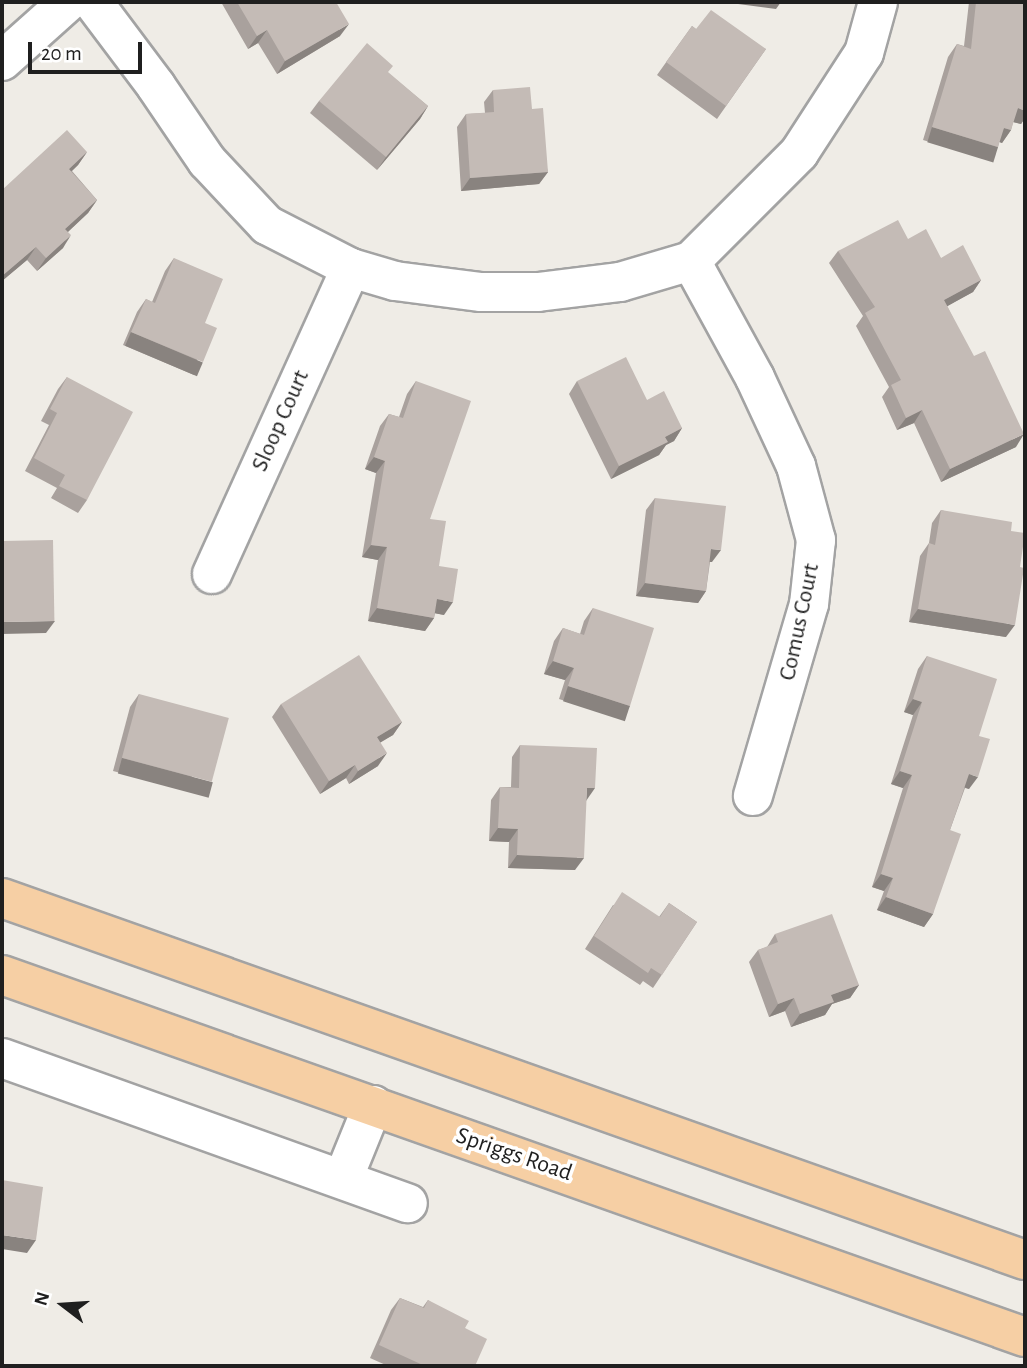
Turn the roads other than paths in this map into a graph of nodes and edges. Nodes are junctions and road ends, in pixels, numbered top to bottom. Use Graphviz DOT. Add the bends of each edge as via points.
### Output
graph roads {
  1 [pos="68,2"];
  2 [pos="93,2"];
  3 [pos="878,2"];
  4 [pos="2,61"];
  5 [pos="691,261"];
  6 [pos="351,268"];
  7 [pos="212,574"];
  8 [pos="753,796"];
  9 [pos="2,898"];
  10 [pos="2,975"];
  11 [pos="2,1058"];
  12 [pos="373,1105"];
  13 [pos="343,1179"];
  14 [pos="408,1203"];
  15 [pos="1025,1260"];
  16 [pos="1025,1337"];
  1 -- 4 [label="street"];
  2 -- 6 [label="street" via="207,162 267,225"];
  3 -- 5 [label="street" via="864,54 799,153"];
  5 -- 6 [label="street" via="620,282 538,292 481,292 395,281"];
  5 -- 8 [label="street, Comus Court" via="755,377 796,466 816,540 809,604"];
  6 -- 7 [label="street, Sloop Court"];
  9 -- 15 [label="main road"];
  10 -- 12 [label="main road, Spriggs Road"];
  11 -- 13 [label="street"];
  12 -- 13 [label="street"];
  12 -- 16 [label="main road, Spriggs Road"];
  13 -- 14 [label="street"];
}
